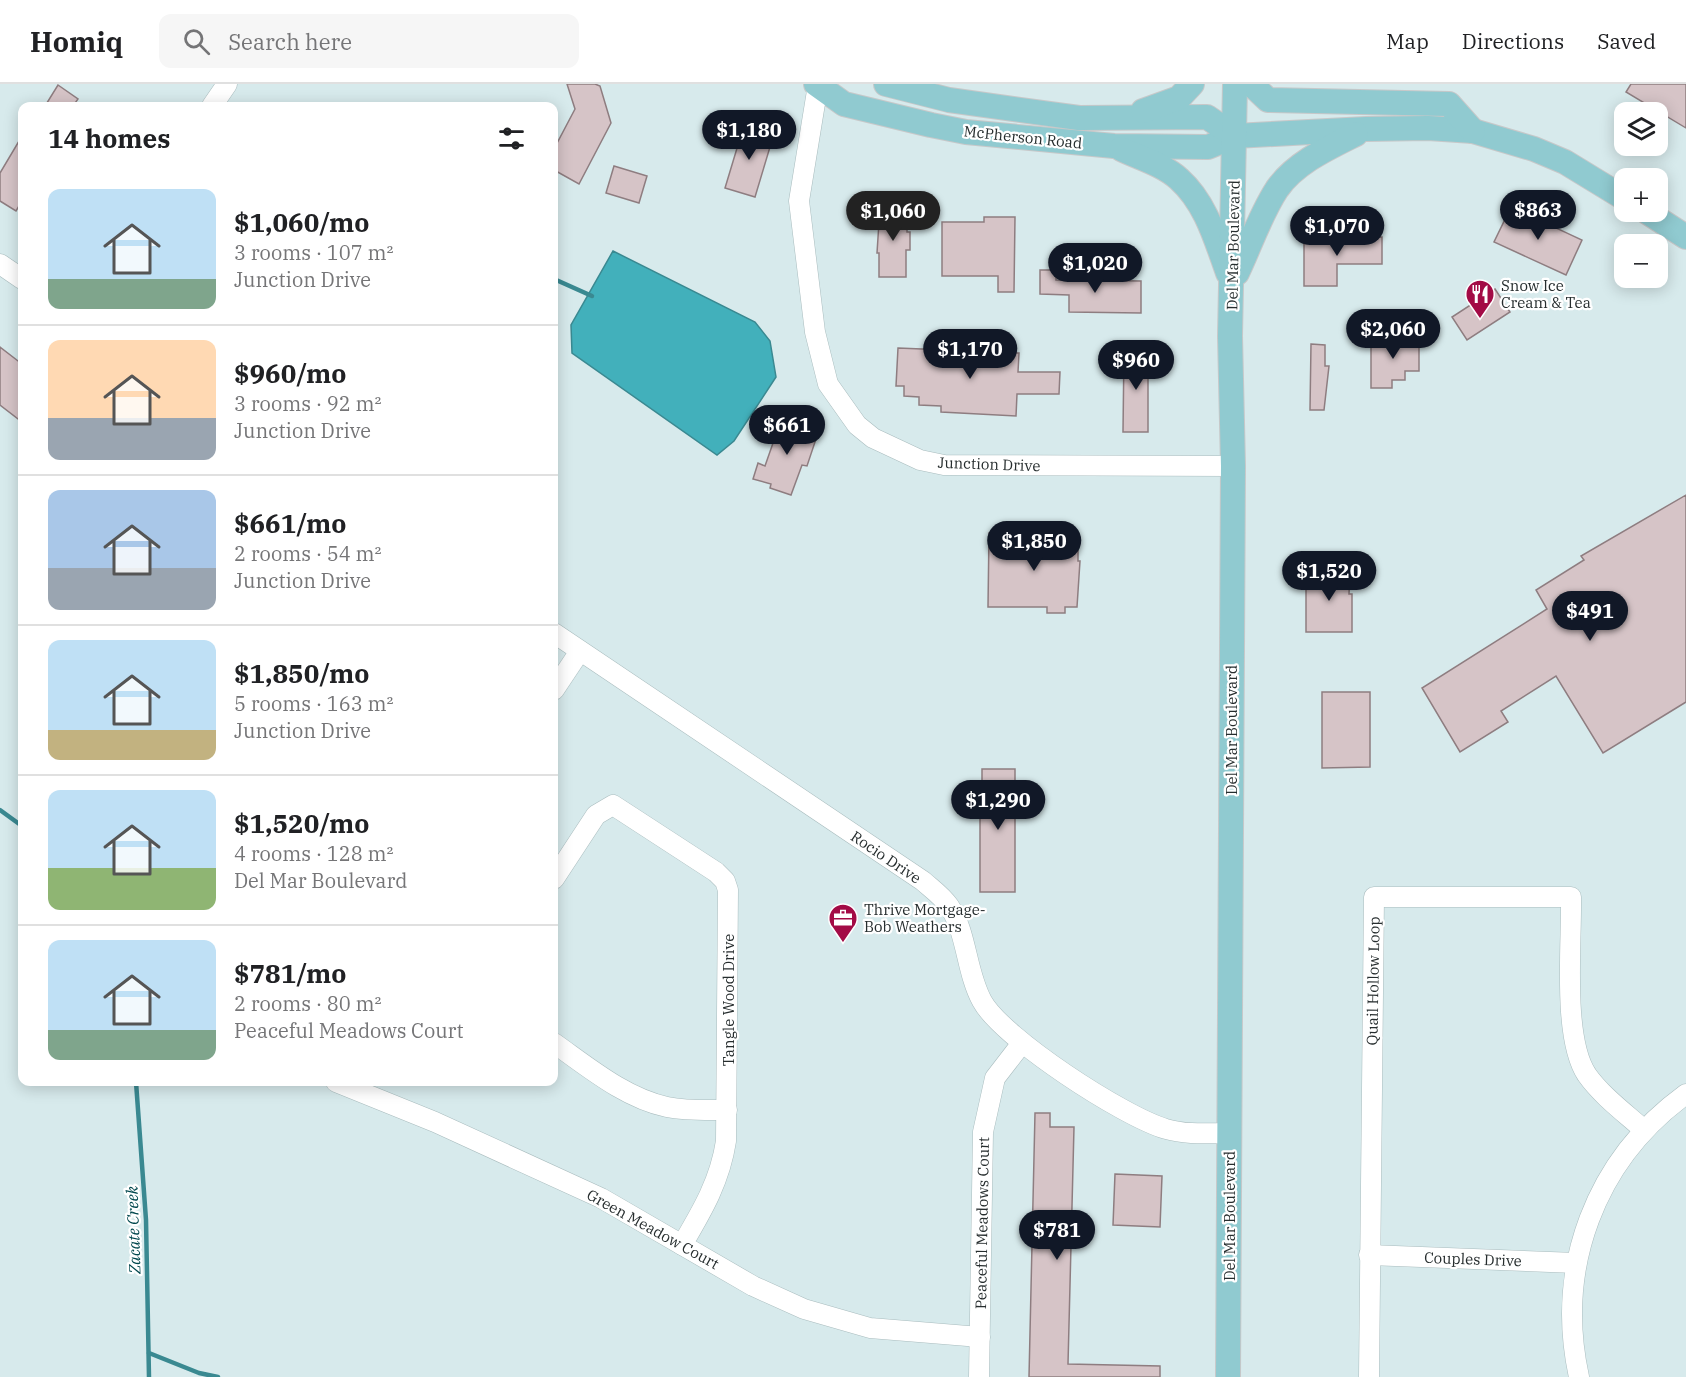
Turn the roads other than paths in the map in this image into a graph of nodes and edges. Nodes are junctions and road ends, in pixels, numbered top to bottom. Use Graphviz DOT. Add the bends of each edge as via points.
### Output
graph roads {
  1 [pos="227,84"];
  2 [pos="818,84"];
  3 [pos="886,84"];
  4 [pos="1192,84"];
  5 [pos="1235,84"];
  6 [pos="1251,84"];
  7 [pos="215,102"];
  8 [pos="1123,118"];
  9 [pos="1366,129"];
  10 [pos="1473,131"];
  11 [pos="1235,136"];
  12 [pos="1114,146"];
  13 [pos="1614,192"];
  14 [pos="1663,222"];
  15 [pos="1686,237"];
  16 [pos="0,264"];
  17 [pos="18,276"];
  18 [pos="1233,284"];
  19 [pos="1233,466"];
  20 [pos="558,636"];
  21 [pos="580,651"];
  22 [pos="558,684"];
  23 [pos="558,873"];
  24 [pos="1022,1043"];
  25 [pos="558,1046"];
  26 [pos="346,1086"];
  27 [pos="1686,1094"];
  28 [pos="727,1110"];
  29 [pos="1644,1130"];
  30 [pos="1230,1133"];
  31 [pos="682,1245"];
  32 [pos="1369,1255"];
  33 [pos="1576,1263"];
  34 [pos="980,1337"];
  35 [pos="979,1377"];
  36 [pos="1228,1377"];
  37 [pos="1369,1377"];
  38 [pos="1579,1377"];
  1 -- 7 [label="street"];
  2 -- 12 [label="main road, McPherson Road" via="844,104 966,132"];
  2 -- 19 [label="street, Junction Drive" via="799,201 804,251 820,358 828,384 857,425 899,452 944,465"];
  3 -- 8 [label="main road, McPherson Road" via="960,102 1079,118"];
  4 -- 8 [label="main road" via="1179,98"];
  5 -- 11 [label="main road, Del Mar Boulevard"];
  6 -- 10 [label="main road" via="1268,100 1449,104"];
  8 -- 11 [label="main road, McPherson Road" via="1207,117"];
  9 -- 10 [label="main road, McPherson Road"];
  9 -- 11 [label="main road, McPherson Road"];
  9 -- 18 [label="main road" via="1323,150 1278,188"];
  10 -- 13 [label="main road, McPherson Road" via="1565,162"];
  11 -- 12 [label="main road, McPherson Road" via="1208,147"];
  11 -- 18 [label="main road, Del Mar Boulevard"];
  12 -- 18 [label="main road" via="1178,177 1192,193 1206,216"];
  14 -- 15 [label="main road"];
  16 -- 17 [label="street"];
  18 -- 19 [label="main road, Del Mar Boulevard"];
  19 -- 30 [label="main road, Del Mar Boulevard"];
  20 -- 21 [label="street, Rocio Drive"];
  21 -- 22 [label="street"];
  21 -- 24 [label="street, Rocio Drive" via="940,895 958,926 982,1002"];
  23 -- 28 [label="street, Tangle Wood Drive" via="596,815 613,805 725,881"];
  24 -- 30 [label="street, Rocio Drive" via="1104,1098 1152,1124 1183,1132"];
  24 -- 34 [label="street, Peaceful Meadows Court" via="995,1078 983,1132"];
  25 -- 28 [label="street" via="648,1101 686,1109"];
  26 -- 31 [label="street, Green Meadow Court" via="581,1189"];
  27 -- 29 [label="street"];
  28 -- 31 [label="street, Tangle Wood Drive" via="720,1173"];
  29 -- 32 [label="street, Quail Hollow Loop" via="1587,1075 1577,1056 1572,1030 1571,897 1374,897"];
  29 -- 33 [label="street" via="1599,1196"];
  30 -- 36 [label="main road, Del Mar Boulevard"];
  31 -- 34 [label="street, Green Meadow Court" via="753,1286 804,1309 870,1328"];
  32 -- 33 [label="street, Couples Drive"];
  32 -- 37 [label="street, Quail Hollow Loop"];
  33 -- 38 [label="street" via="1570,1311"];
  34 -- 35 [label="street, Peaceful Meadows Court"];
}
